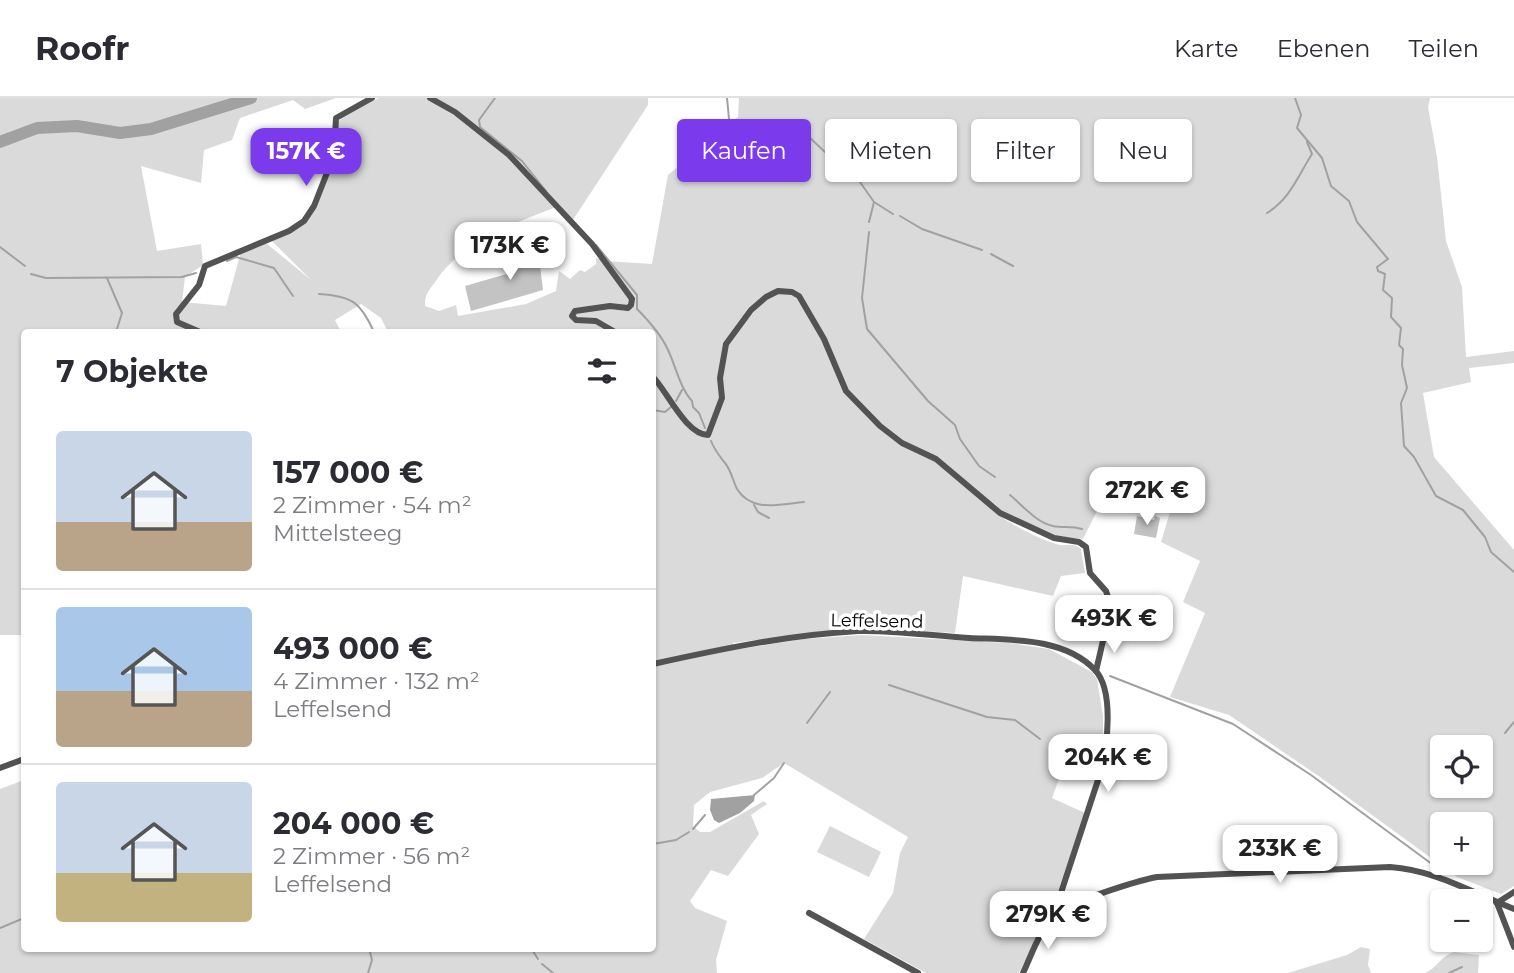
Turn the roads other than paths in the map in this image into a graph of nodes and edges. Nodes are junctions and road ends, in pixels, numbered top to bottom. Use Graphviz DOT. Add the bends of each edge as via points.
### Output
graph roads {
  1 [pos="373,98"];
  2 [pos="430,98"];
  3 [pos="193,329"];
  4 [pos="610,329"];
  5 [pos="656,381"];
  6 [pos="1105,632"];
  7 [pos="1152,633"];
  8 [pos="656,663"];
  9 [pos="1096,671"];
  10 [pos="21,760"];
  11 [pos="0,768"];
  12 [pos="1514,892"];
  13 [pos="1497,903"];
  14 [pos="1514,909"];
  15 [pos="809,913"];
  16 [pos="1053,917"];
  17 [pos="1514,947"];
  18 [pos="918,973"];
  19 [pos="1023,973"];
  1 -- 3 [label="street" via="336,118 334,155 304,222 205,266 199,285 176,314 177,322"];
  2 -- 4 [label="street" via="456,112 509,155 606,261 632,299 631,305 587,308 572,316"];
  5 -- 6 [label="street" via="680,414 708,435 722,398 726,344 766,297 785,290 799,296 850,398 892,436 936,459 1000,513 1055,538 1083,544 1090,573 1106,591 1111,606"];
  6 -- 7 [label="street" via="1119,636 1140,629"];
  6 -- 9 [label="street"];
  8 -- 9 [label="street, Leffelsend" via="737,646 860,631 1038,642"];
  9 -- 16 [label="street" via="1107,716 1104,762"];
  10 -- 11 [label="street"];
  12 -- 13 [label="street"];
  13 -- 14 [label="street"];
  13 -- 16 [label="street" via="1427,873 1390,867 1157,877"];
  13 -- 17 [label="street"];
  15 -- 18 [label="street"];
  16 -- 19 [label="street"];
}
